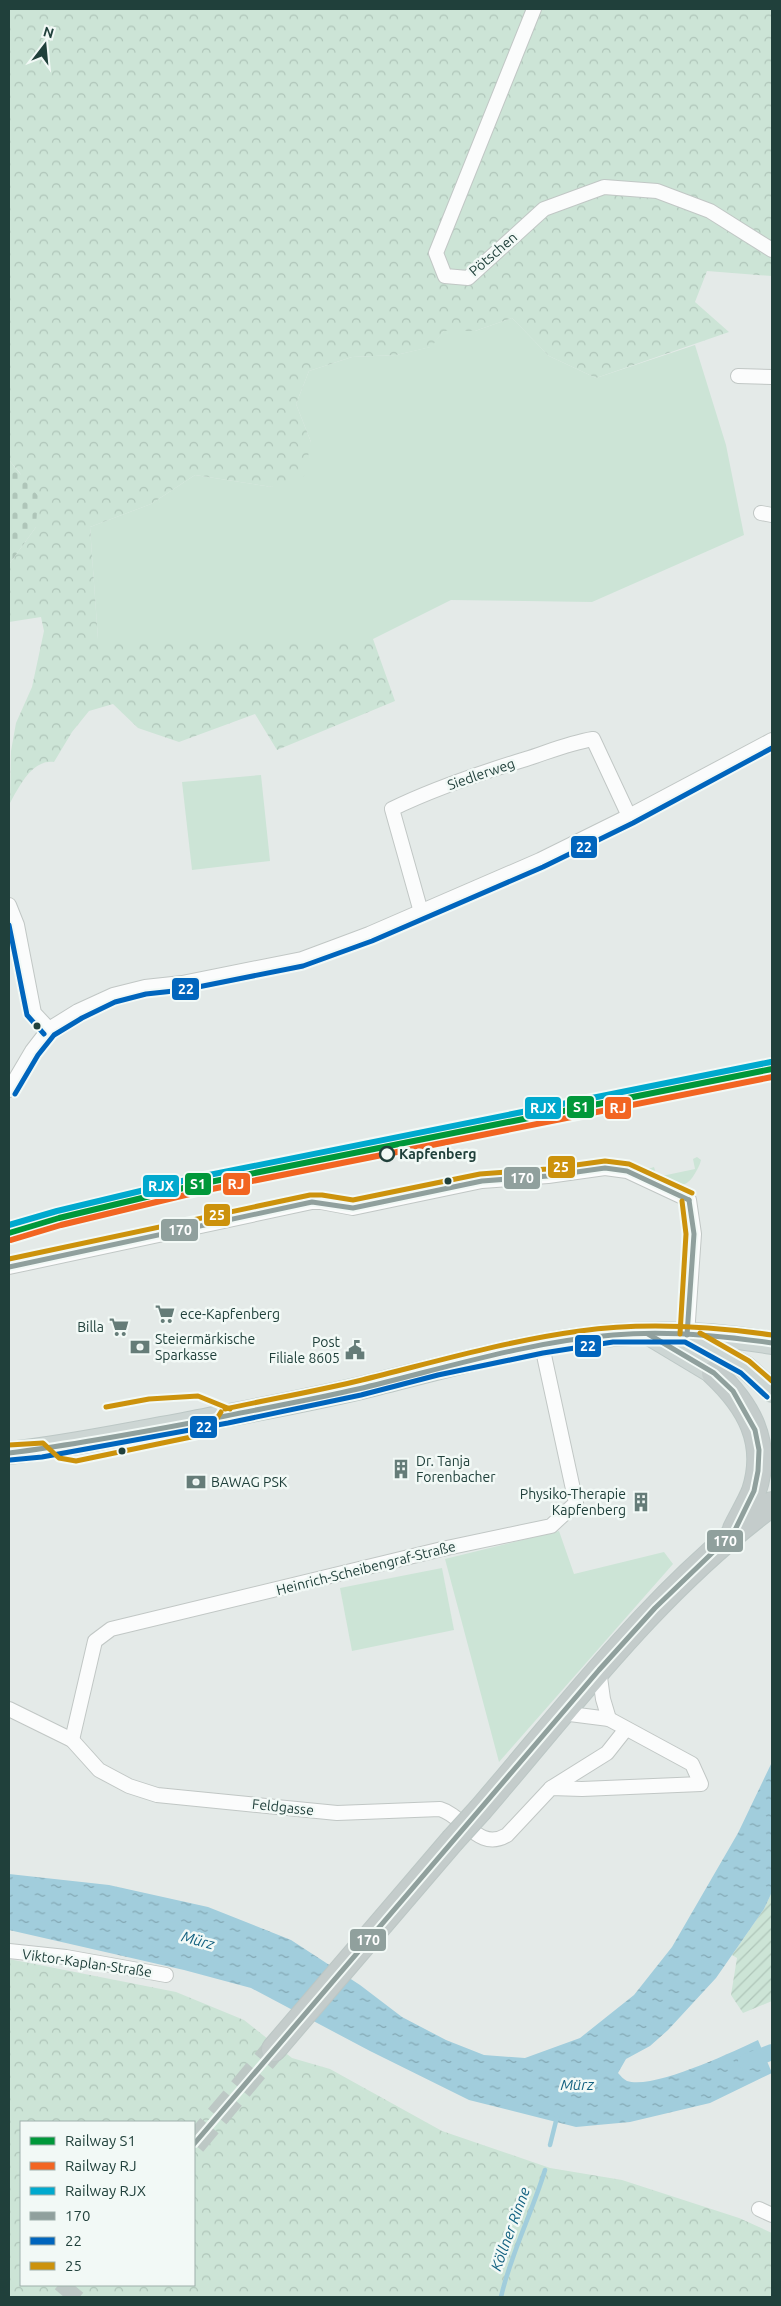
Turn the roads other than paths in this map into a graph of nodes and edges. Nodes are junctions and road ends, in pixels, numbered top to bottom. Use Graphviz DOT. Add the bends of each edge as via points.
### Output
graph roads {
  1 [pos="534,9"];
  2 [pos="772,250"];
  3 [pos="738,376"];
  4 [pos="772,378"];
  5 [pos="772,740"];
  6 [pos="629,816"];
  7 [pos="9,905"];
  8 [pos="421,912"];
  9 [pos="49,1029"];
  10 [pos="9,1090"];
  11 [pos="9,1267"];
  12 [pos="648,1334"];
  13 [pos="687,1335"];
  14 [pos="772,1343"];
  15 [pos="542,1346"];
  16 [pos="714,1373"];
  17 [pos="772,1391"];
  18 [pos="9,1453"];
  19 [pos="766,1500"];
  20 [pos="599,1670"];
  21 [pos="9,1710"];
  22 [pos="556,1719"];
  23 [pos="609,1720"];
  24 [pos="626,1728"];
  25 [pos="72,1740"];
  26 [pos="551,1788"];
  27 [pos="9,1951"];
  28 [pos="166,1975"];
  29 [pos="274,2049"];
  30 [pos="759,2209"];
  31 [pos="772,2215"];
  1 -- 2 [label="street, Pötschen" via="436,253 446,276 468,278 544,209 604,187 657,191 710,211"];
  3 -- 4 [label="street"];
  5 -- 6 [label="street"];
  6 -- 8 [label="street" via="540,860"];
  6 -- 8 [label="street, Siedlerweg" via="592,739 476,774 414,798 392,809"];
  7 -- 9 [label="street" via="17,925 34,1013"];
  8 -- 9 [label="street" via="302,959 113,995"];
  9 -- 10 [label="street"];
  11 -- 13 [label="street" via="312,1202 353,1208 482,1181 605,1168 627,1171 690,1200 694,1234"];
  12 -- 13 [label="main road"];
  12 -- 15 [label="main road" via="612,1335"];
  12 -- 16 [label="main road"];
  13 -- 14 [label="main road" via="725,1335"];
  13 -- 17 [label="main road" via="744,1367"];
  15 -- 18 [label="main road" via="227,1416"];
  15 -- 25 [label="street, Heinrich-Scheibengraf-Straße" via="576,1502 551,1526 111,1629 95,1641"];
  16 -- 19 [label="highway" via="733,1390 755,1430 760,1450 758,1471"];
  19 -- 20 [label="highway" via="662,1601"];
  20 -- 22 [label="highway"];
  20 -- 23 [label="street"];
  21 -- 25 [label="street, Feldgasse"];
  22 -- 23 [label="street"];
  22 -- 29 [label="highway, bridge"];
  23 -- 24 [label="street"];
  24 -- 26 [label="street, Feldgasse" via="607,1753"];
  24 -- 26 [label="street" via="692,1764 701,1784"];
  25 -- 26 [label="street, Feldgasse" via="99,1770 129,1786 157,1795 337,1813 440,1809 490,1841 507,1835"];
  27 -- 28 [label="street, Viktor-Kaplan-Straße" via="66,1957"];
  30 -- 31 [label="street"];
}
